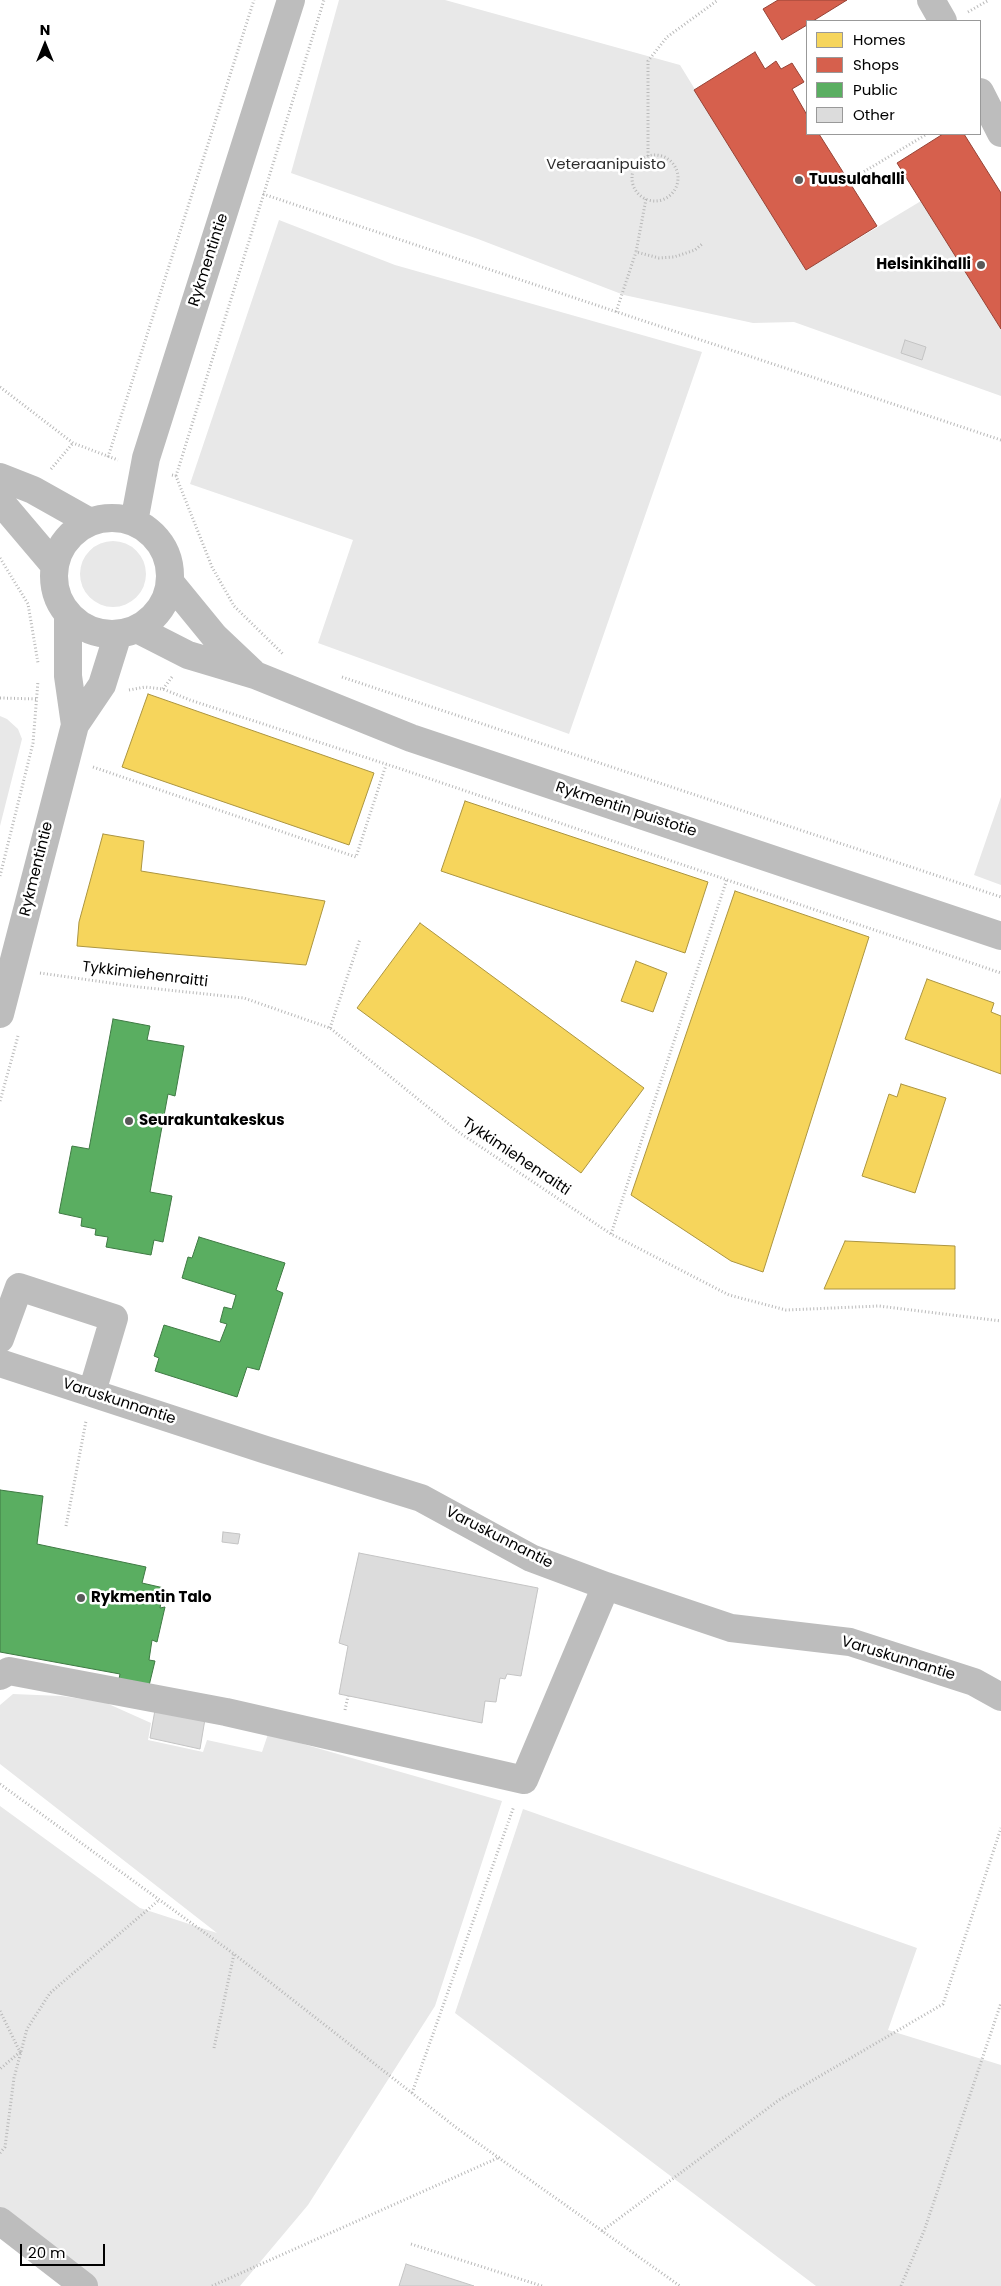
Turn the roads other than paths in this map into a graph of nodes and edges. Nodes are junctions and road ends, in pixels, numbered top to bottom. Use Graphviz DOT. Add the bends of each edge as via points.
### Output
graph roads {
  1 [pos="290,0"];
  2 [pos="930,0"];
  3 [pos="942,20"];
  4 [pos="981,94"];
  5 [pos="1001,133"];
  6 [pos="0,477"];
  7 [pos="0,501"];
  8 [pos="90,522"];
  9 [pos="134,522"];
  10 [pos="54,566"];
  11 [pos="170,582"];
  12 [pos="68,615"];
  13 [pos="127,632"];
  14 [pos="255,675"];
  15 [pos="75,725"];
  16 [pos="1001,936"];
  17 [pos="0,1014"];
  18 [pos="0,1339"];
  19 [pos="0,1364"];
  20 [pos="92,1392"];
  21 [pos="606,1586"];
  22 [pos="0,1676"];
  23 [pos="1001,1697"];
  24 [pos="0,2221"];
  25 [pos="84,2286"];
  1 -- 9 [label="street, Rykmentintie" via="144,468"];
  2 -- 3 [label="street"];
  4 -- 5 [label="street"];
  6 -- 8 [label="street" via="34,490"];
  7 -- 10 [label="street"];
  8 -- 9 [label="street" via="119,518"];
  8 -- 10 [label="street" via="67,540"];
  9 -- 11 [label="street" via="150,532 162,546 169,563"];
  10 -- 12 [label="street" via="58,600"];
  11 -- 13 [label="street" via="165,601 157,612"];
  11 -- 14 [label="street, Rykmentin puistotie" via="215,637"];
  12 -- 13 [label="street" via="91,631"];
  12 -- 15 [label="street, Rykmentintie" via="68,676"];
  13 -- 14 [label="street, Rykmentin puistotie"];
  13 -- 15 [label="street, Rykmentintie" via="102,685"];
  14 -- 16 [label="street, Rykmentin puistotie" via="411,738"];
  15 -- 17 [label="street, Rykmentintie"];
  18 -- 20 [label="street" via="20,1287 114,1318"];
  19 -- 20 [label="street, Varuskunnantie"];
  20 -- 21 [label="street, Varuskunnantie" via="421,1498 531,1558"];
  21 -- 22 [label="street" via="524,1780 226,1712 9,1671"];
  21 -- 23 [label="street, Varuskunnantie" via="731,1628 850,1642 974,1682"];
  24 -- 25 [label="street"];
}
